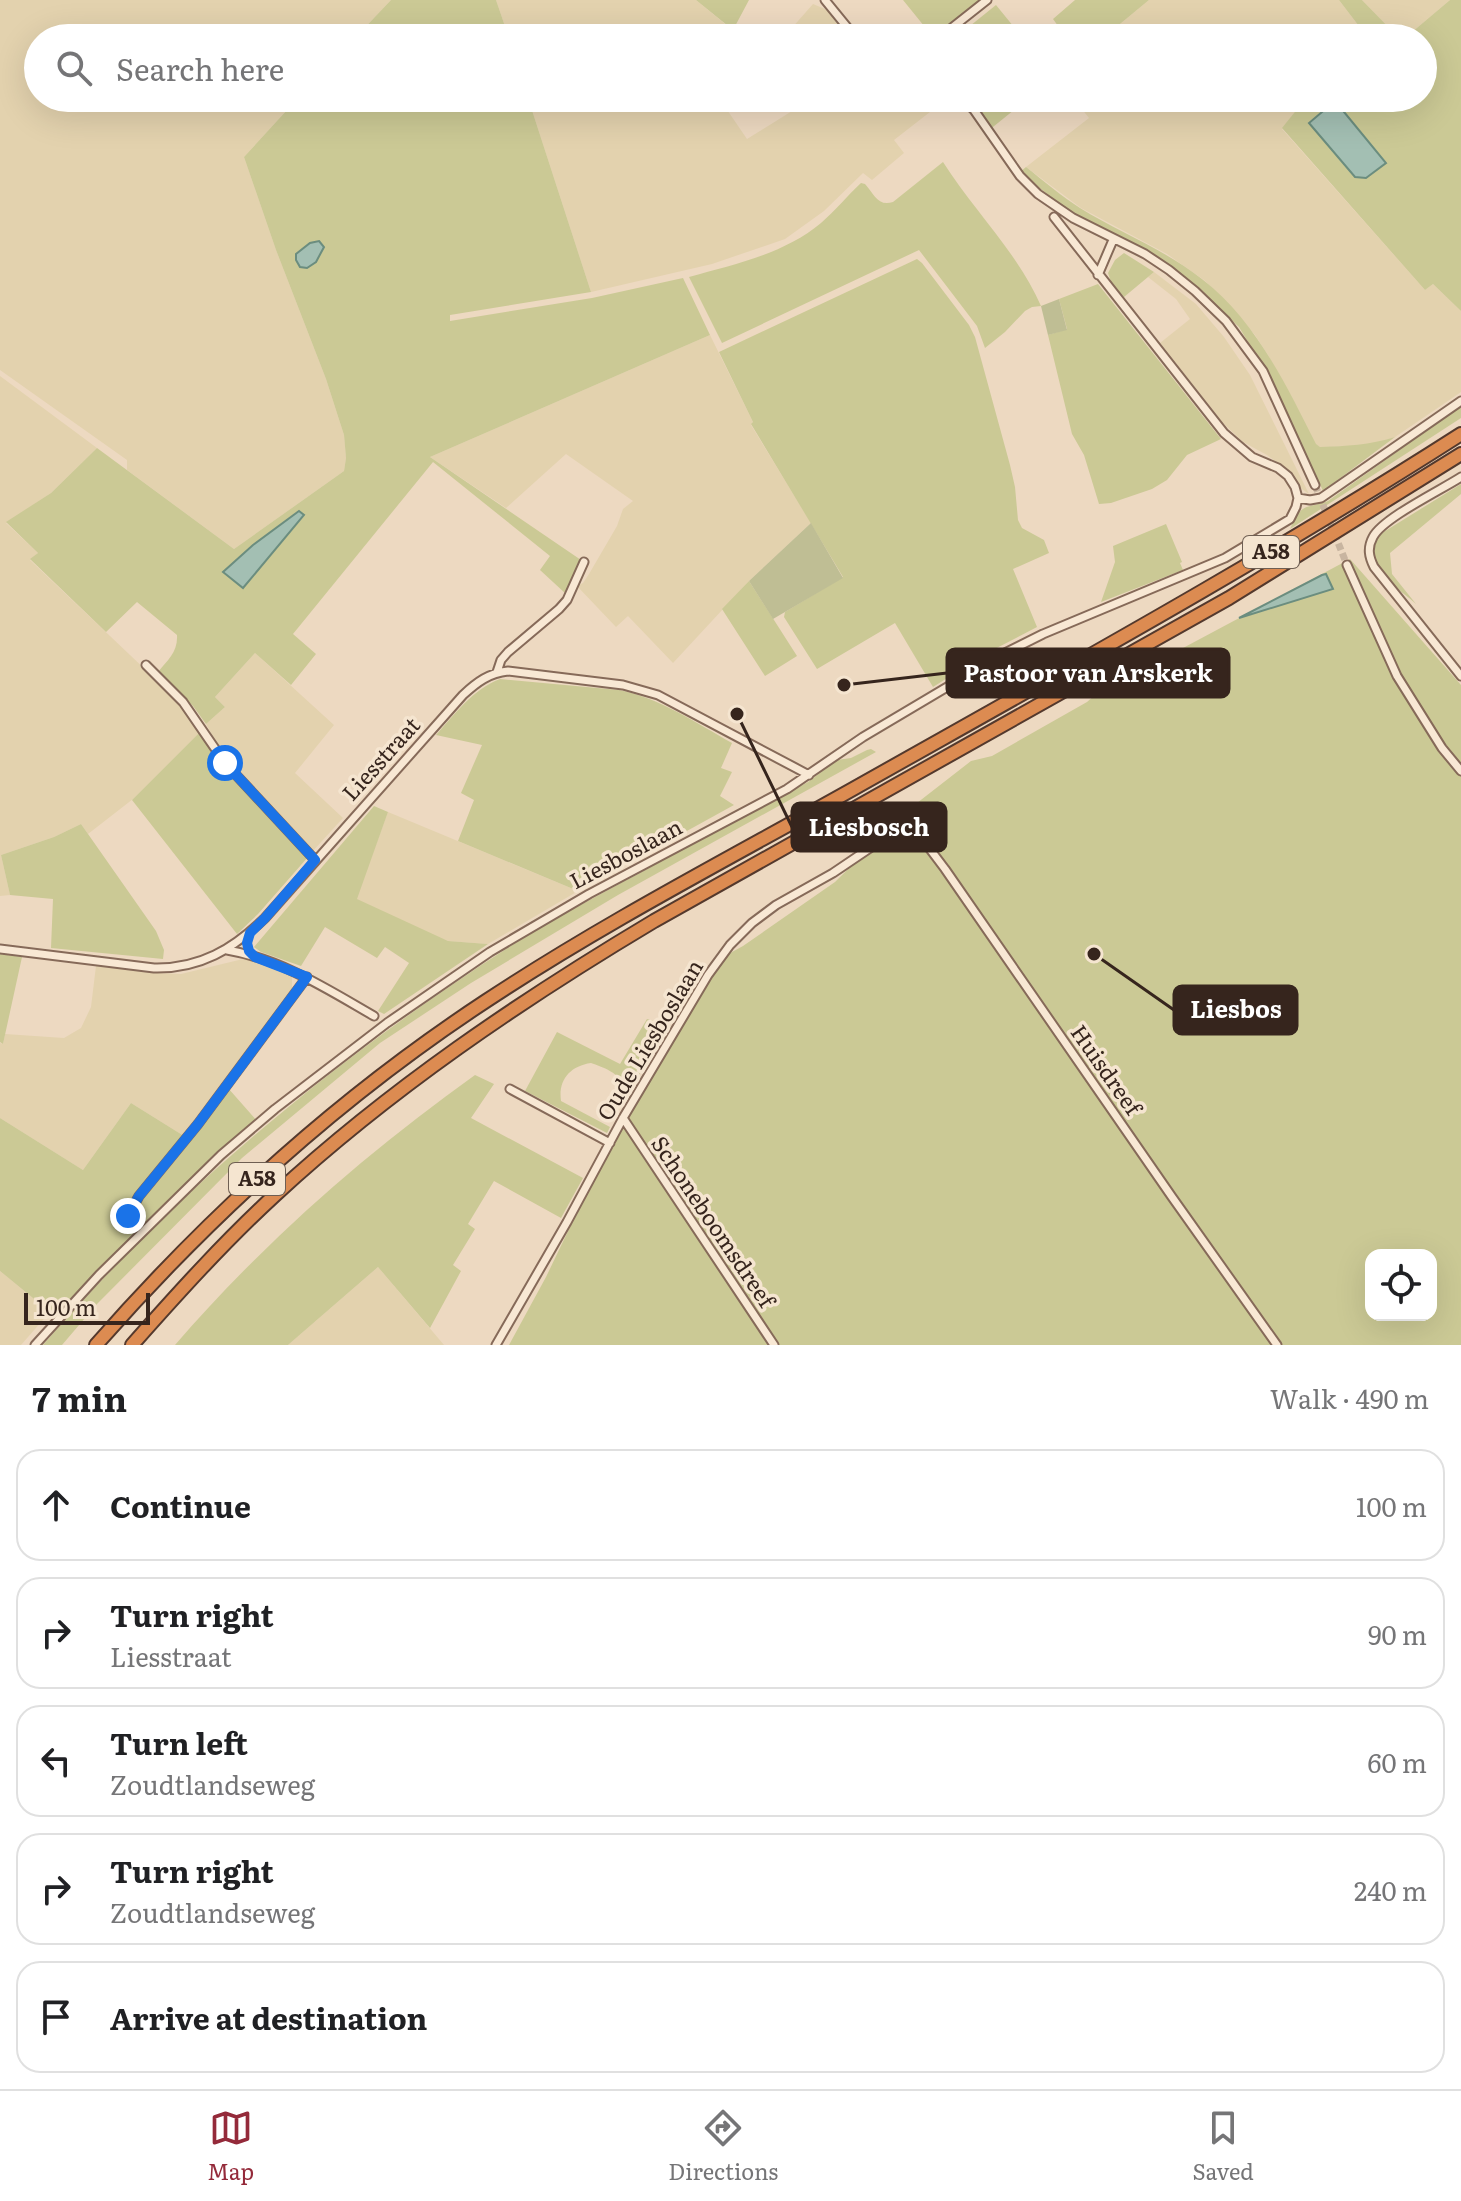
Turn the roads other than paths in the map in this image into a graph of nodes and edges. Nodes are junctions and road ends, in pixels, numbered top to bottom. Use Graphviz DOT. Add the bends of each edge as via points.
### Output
graph roads {
  1 [pos="987,0"];
  2 [pos="825,2"];
  3 [pos="844,24"];
  4 [pos="957,24"];
  5 [pos="975,112"];
  6 [pos="1054,217"];
  7 [pos="1113,240"];
  8 [pos="1098,275"];
  9 [pos="1461,401"];
  10 [pos="1461,434"];
  11 [pos="1461,457"];
  12 [pos="1461,477"];
  13 [pos="1315,485"];
  14 [pos="1298,498"];
  15 [pos="584,562"];
  16 [pos="1347,565"];
  17 [pos="146,665"];
  18 [pos="497,672"];
  19 [pos="1461,676"];
  20 [pos="1461,771"];
  21 [pos="809,775"];
  22 [pos="905,816"];
  23 [pos="315,860"];
  24 [pos="250,933"];
  25 [pos="0,949"];
  26 [pos="227,950"];
  27 [pos="255,957"];
  28 [pos="307,977"];
  29 [pos="374,1016"];
  30 [pos="510,1089"];
  31 [pos="623,1118"];
  32 [pos="610,1143"];
  33 [pos="128,1216"];
  34 [pos="35,1345"];
  35 [pos="96,1345"];
  36 [pos="132,1345"];
  37 [pos="496,1345"];
  38 [pos="774,1345"];
  39 [pos="1277,1345"];
  1 -- 4 [label="street"];
  2 -- 3 [label="street"];
  5 -- 7 [label="street" via="1038,194"];
  6 -- 8 [label="street"];
  7 -- 8 [label="street"];
  7 -- 13 [label="street" via="1169,270 1226,321 1263,371"];
  8 -- 14 [label="street" via="1224,433 1252,457 1288,476"];
  9 -- 14 [label="street" via="1321,498"];
  10 -- 35 [label="highway, A58" via="1217,584 654,900 487,1001 385,1073 268,1169"];
  11 -- 36 [label="highway, A58" via="1229,598 553,982 352,1128 213,1255"];
  12 -- 19 [label="street" via="1386,524 1369,549 1374,567"];
  14 -- 21 [label="street, Liesboslaan" via="1281,527 1225,558 1001,655"];
  15 -- 18 [label="street, Liesstraat" via="567,600 508,652"];
  16 -- 20 [label="street" via="1397,676"];
  17 -- 23 [label="street" via="183,702 225,763"];
  18 -- 21 [label="street" via="623,685 658,695"];
  18 -- 23 [label="street, Liesstraat" via="463,695"];
  21 -- 34 [label="street, Liesboslaan" via="541,921 387,1023 221,1155"];
  22 -- 31 [label="street, Oude Liesboslaan" via="870,848 776,905 730,945"];
  22 -- 39 [label="street, Huisdreef"];
  23 -- 24 [label="street, Liesstraat"];
  24 -- 26 [label="street, Liesstraat"];
  24 -- 27 [label="street" via="247,943"];
  25 -- 26 [label="street, Liesstraat" via="154,968 193,965"];
  26 -- 27 [label="street"];
  27 -- 28 [label="street"];
  28 -- 29 [label="street"];
  28 -- 33 [label="street"];
  30 -- 32 [label="street"];
  31 -- 32 [label="street, Oude Liesboslaan"];
  31 -- 38 [label="street, Schoneboomsdreef"];
  32 -- 37 [label="street, Oude Liesboslaan"];
}
